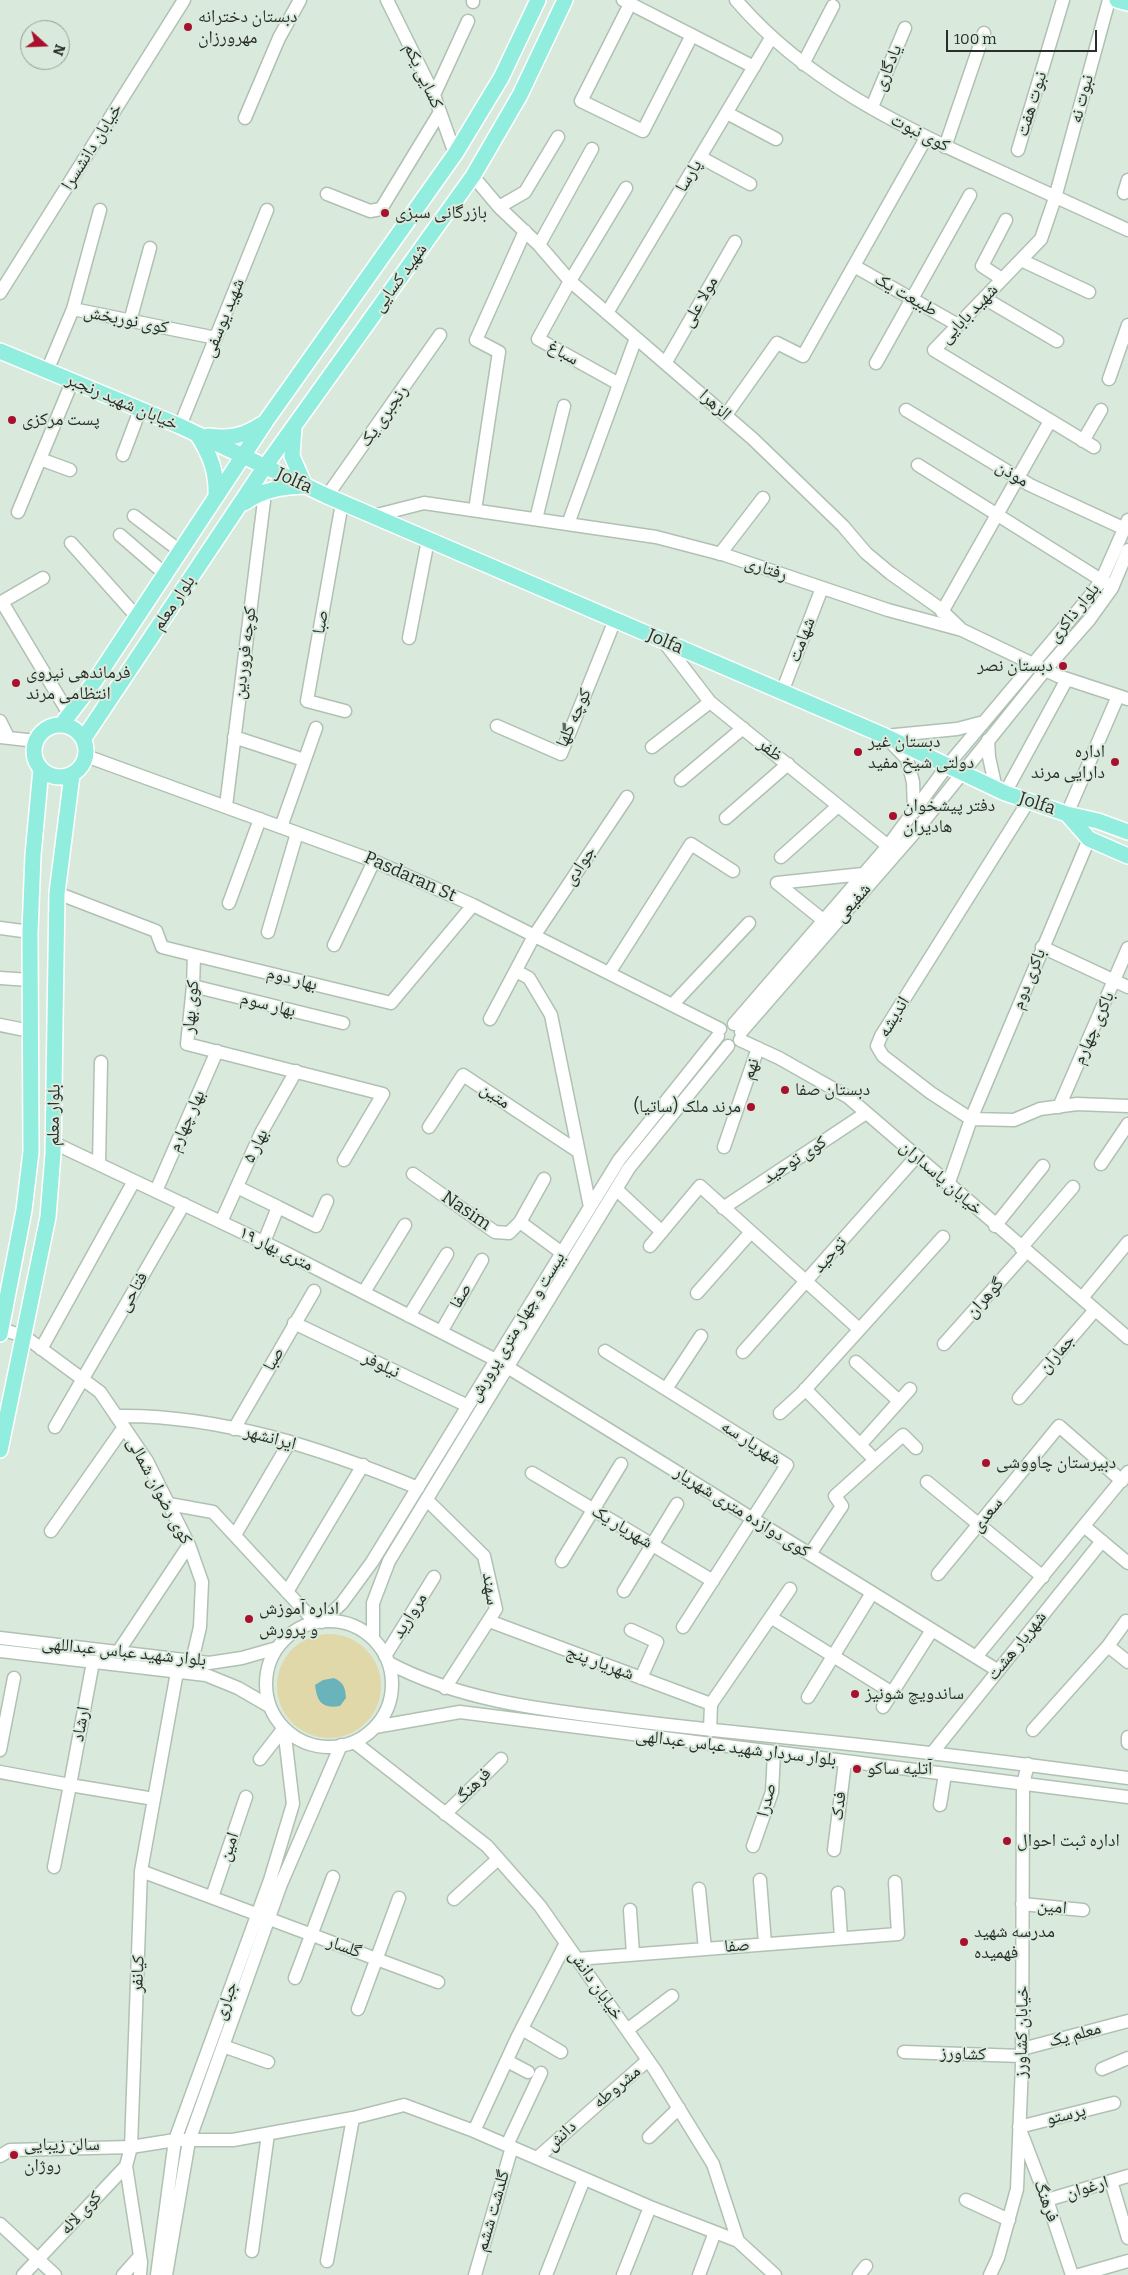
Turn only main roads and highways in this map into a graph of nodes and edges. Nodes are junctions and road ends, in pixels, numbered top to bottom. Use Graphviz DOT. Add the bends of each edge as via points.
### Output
graph roads {
  1 [pos="538,0"];
  2 [pos="565,0"];
  3 [pos="1117,0"];
  4 [pos="1128,3"];
  5 [pos="316,348"];
  6 [pos="0,352"];
  7 [pos="336,367"];
  8 [pos="266,421"];
  9 [pos="295,426"];
  10 [pos="197,434"];
  11 [pos="242,457"];
  12 [pos="264,468"];
  13 [pos="305,486"];
  14 [pos="216,496"];
  15 [pos="238,508"];
  16 [pos="66,719"];
  17 [pos="84,738"];
  18 [pos="41,769"];
  19 [pos="72,775"];
  20 [pos="1067,814"];
  21 [pos="1128,832"];
  22 [pos="1128,856"];
  23 [pos="0,1331"];
  24 [pos="0,1450"];
  1 -- 5 [label="main road, شهید کسایی" via="501,78 455,154"];
  2 -- 7 [label="main road, شهید کسایی" via="520,95 473,176"];
  3 -- 4 [label="main road"];
  5 -- 7 [label="main road" via="320,365"];
  5 -- 8 [label="main road, شهید کسایی"];
  6 -- 10 [label="main road, خیابان شهید رنجبر"];
  7 -- 9 [label="main road, شهید کسایی"];
  8 -- 10 [label="main road" via="237,437"];
  8 -- 11 [label="main road, شهید کسایی"];
  9 -- 12 [label="main road, شهید کسایی"];
  9 -- 13 [label="main road" via="292,456"];
  10 -- 11 [label="main road, خیابان شهید رنجبر"];
  10 -- 14 [label="main road" via="211,458"];
  11 -- 12 [label="main road, خیابان شهید رنجبر"];
  11 -- 14 [label="main road, بلوار معلم"];
  12 -- 13 [label="main road, Jolfa"];
  12 -- 15 [label="main road, بلوار معلم"];
  13 -- 15 [label="main road" via="270,489 256,494"];
  13 -- 20 [label="main road, Jolfa" via="885,736 1000,791"];
  14 -- 16 [label="main road, بلوار معلم" via="94,682"];
  15 -- 17 [label="main road, بلوار معلم"];
  16 -- 17 [label="main road"];
  16 -- 18 [label="main road" via="42,731 36,741 34,752"];
  17 -- 19 [label="main road" via="86,756"];
  18 -- 19 [label="main road" via="57,778"];
  18 -- 23 [label="main road, بلوار معلم" via="30,932 31,1152 24,1210"];
  19 -- 24 [label="main road, بلوار معلم" via="56,893 54,1143 48,1217"];
  20 -- 21 [label="main road, Jolfa"];
  20 -- 22 [label="main road" via="1089,839"];
}
